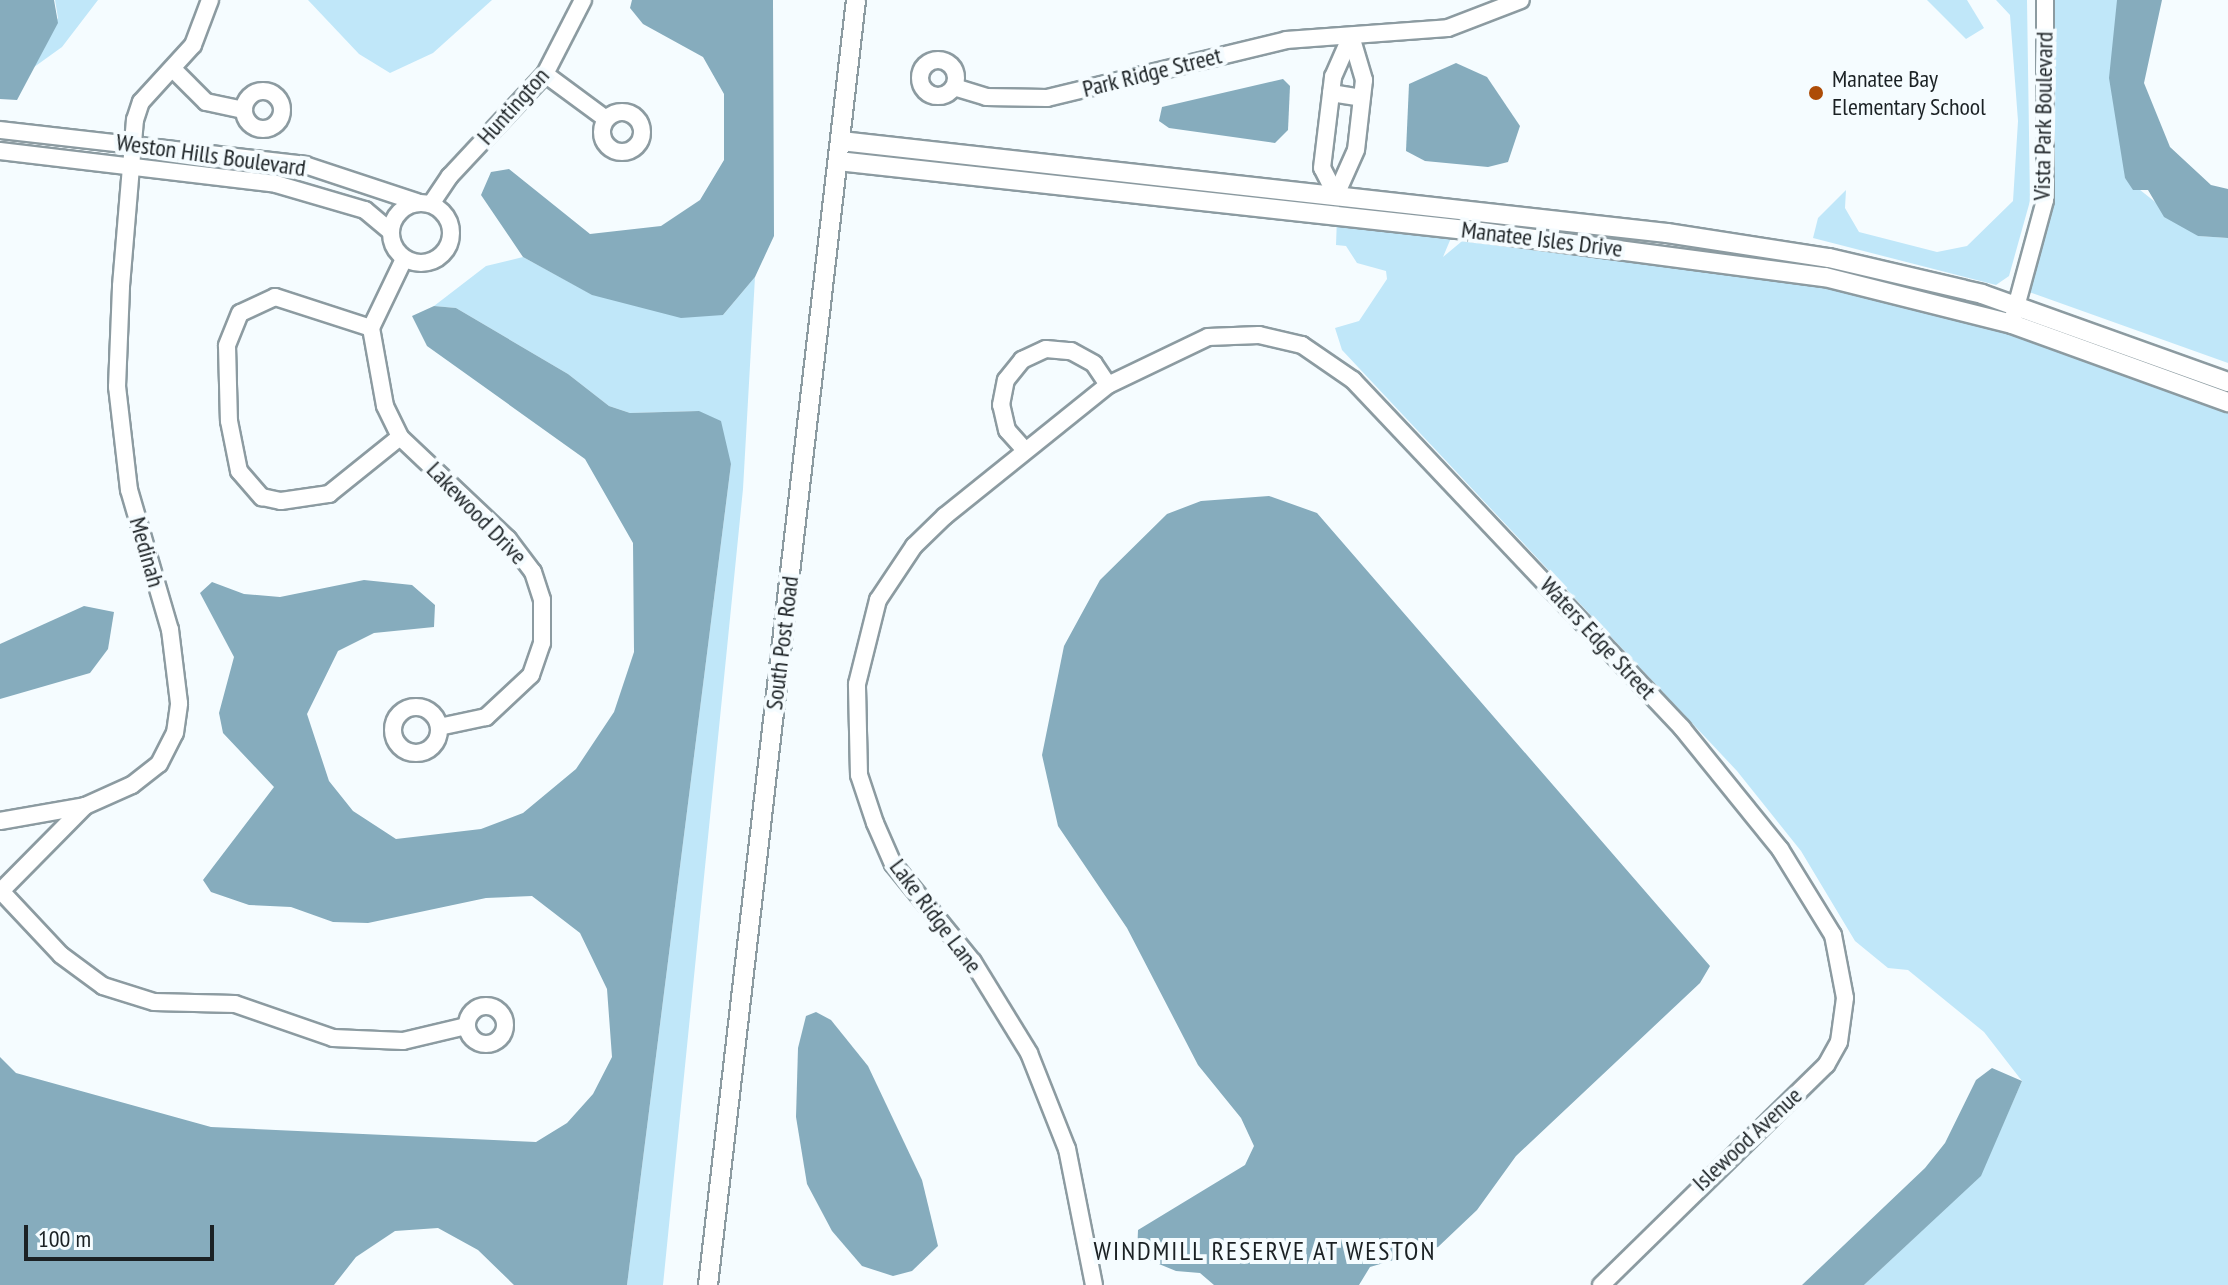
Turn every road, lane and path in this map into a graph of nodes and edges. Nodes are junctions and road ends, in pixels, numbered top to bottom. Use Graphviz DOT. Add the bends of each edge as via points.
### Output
graph roads {
  1 [pos="210,0"];
  2 [pos="583,0"];
  3 [pos="856,0"];
  4 [pos="1521,0"];
  5 [pos="2045,0"];
  6 [pos="1351,36"];
  7 [pos="175,71"];
  8 [pos="545,74"];
  9 [pos="954,87"];
  10 [pos="1331,93"];
  11 [pos="1362,98"];
  12 [pos="244,110"];
  13 [pos="606,119"];
  14 [pos="0,130"];
  15 [pos="841,141"];
  16 [pos="134,144"];
  17 [pos="0,151"];
  18 [pos="838,161"];
  19 [pos="131,164"];
  20 [pos="1336,195"];
  21 [pos="424,203"];
  22 [pos="1337,217"];
  23 [pos="391,232"];
  24 [pos="1650,232"];
  25 [pos="1648,252"];
  26 [pos="404,259"];
  27 [pos="2017,305"];
  28 [pos="2012,324"];
  29 [pos="371,328"];
  30 [pos="1302,345"];
  31 [pos="2228,382"];
  32 [pos="1108,385"];
  33 [pos="2228,402"];
  34 [pos="400,437"];
  35 [pos="1024,449"];
  36 [pos="439,727"];
  37 [pos="85,806"];
  38 [pos="0,821"];
  39 [pos="1,890"];
  40 [pos="1842,971"];
  41 [pos="466,1026"];
  42 [pos="708,1285"];
  43 [pos="1094,1285"];
  44 [pos="1601,1285"];
  1 -- 7 [label="street"];
  2 -- 8 [label="street, Huntington"];
  3 -- 15 [label="street, South Post Road"];
  4 -- 6 [label="street, Park Ridge Street" via="1448,28"];
  5 -- 27 [label="street, Vista Park Boulevard" via="2045,200"];
  6 -- 9 [label="street, Park Ridge Street" via="1286,40 1047,98 986,97"];
  6 -- 10 [label="street" via="1337,58"];
  6 -- 11 [label="street" via="1361,56"];
  7 -- 12 [label="street" via="206,102"];
  7 -- 16 [label="street, Medinah" via="141,102"];
  8 -- 13 [label="street"];
  8 -- 21 [label="street, Huntington"];
  10 -- 11 [label="street"];
  10 -- 20 [label="street" via="1322,168"];
  11 -- 20 [label="street" via="1356,150"];
  14 -- 16 [label="street, Weston Hills Boulevard"];
  15 -- 18 [label="street, South Post Road"];
  15 -- 20 [label="street, Manatee Isles Drive"];
  16 -- 19 [label="street, Medinah"];
  16 -- 21 [label="street, Weston Hills Boulevard" via="305,165"];
  17 -- 19 [label="street, Weston Hills Boulevard"];
  18 -- 22 [label="street, Manatee Isles Drive"];
  18 -- 42 [label="street, South Post Road"];
  19 -- 23 [label="street, Weston Hills Boulevard" via="320,193 374,215"];
  19 -- 37 [label="street, Medinah" via="117,387 129,490 170,630 179,703 175,733 159,764"];
  20 -- 22 [label="street"];
  20 -- 24 [label="street, Manatee Isles Drive"];
  21 -- 23 [label="street" via="399,211"];
  21 -- 26 [label="street" via="448,219 449,246 425,263"];
  22 -- 25 [label="street, Manatee Isles Drive"];
  23 -- 26 [label="street"];
  24 -- 25 [label="street"];
  24 -- 27 [label="street, Manatee Isles Drive" via="1829,258"];
  25 -- 28 [label="street, Manatee Isles Drive" via="1825,277"];
  26 -- 29 [label="street"];
  27 -- 28 [label="street, Vista Park Boulevard"];
  27 -- 31 [label="street, Manatee Isles Drive"];
  28 -- 33 [label="street, Manatee Isles Drive"];
  29 -- 34 [label="street, Lakewood Drive" via="376,378"];
  29 -- 34 [label="street" via="275,297 240,313 227,346 229,421 239,471 262,497 281,501 329,494"];
  30 -- 32 [label="street, Lake Ridge Lane" via="1259,335 1208,337"];
  30 -- 40 [label="street, Waters Edge Street" via="1353,380 1682,728 1813,894 1833,935"];
  32 -- 35 [label="street, Lake Ridge Lane"];
  32 -- 35 [label="street" via="1094,364 1071,351 1046,349 1022,360 1006,380 1001,405 1007,430"];
  34 -- 36 [label="street, Lakewood Drive" via="508,539 533,572 542,600 542,643 531,675 486,717"];
  35 -- 43 [label="street, Lake Ridge Lane" via="914,546 878,600 857,684 854,729 859,775 893,864 973,962 1029,1053 1067,1149"];
  37 -- 38 [label="street, Medinah"];
  37 -- 39 [label="street"];
  39 -- 41 [label="street" via="61,955 103,986 154,1002 235,1004 333,1038 403,1041"];
  40 -- 44 [label="street, Islewood Avenue" via="1844,1018 1826,1065"];
}
